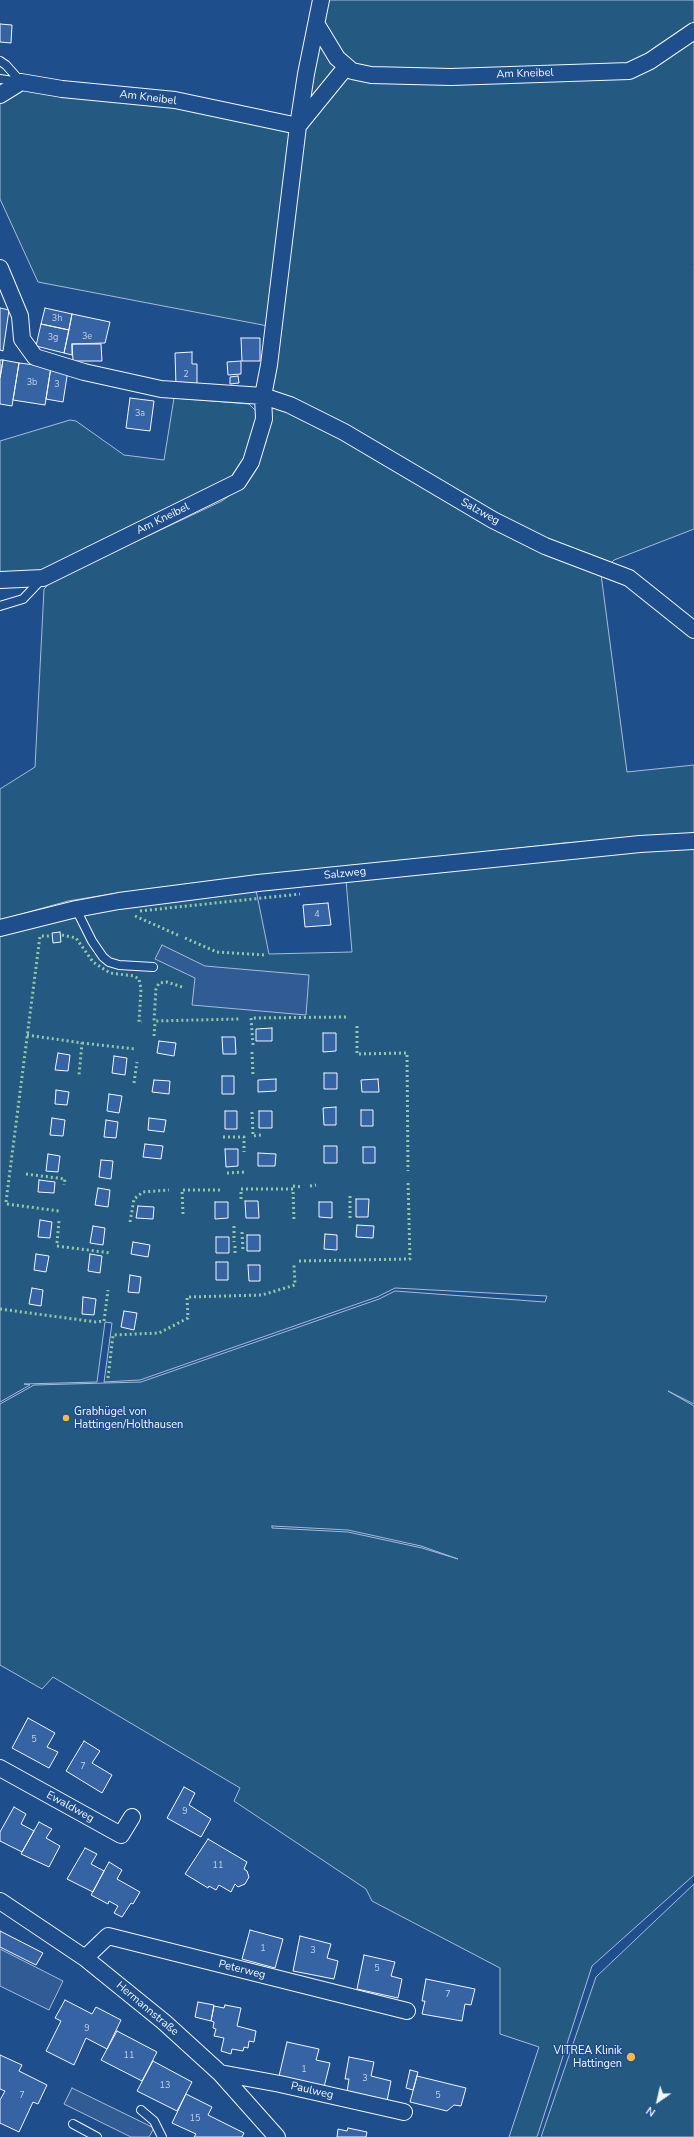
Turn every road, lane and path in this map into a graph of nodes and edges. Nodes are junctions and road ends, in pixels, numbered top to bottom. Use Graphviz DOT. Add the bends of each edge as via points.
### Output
graph roads {
  1 [pos="321,0"];
  2 [pos="316,26"];
  3 [pos="694,31"];
  4 [pos="0,61"];
  5 [pos="346,67"];
  6 [pos="0,79"];
  7 [pos="20,82"];
  8 [pos="0,95"];
  9 [pos="298,126"];
  10 [pos="0,268"];
  11 [pos="263,396"];
  12 [pos="42,578"];
  13 [pos="0,580"];
  14 [pos="0,606"];
  15 [pos="694,630"];
  16 [pos="694,841"];
  17 [pos="76,909"];
  18 [pos="0,928"];
  19 [pos="152,967"];
  20 [pos="0,1768"];
  21 [pos="132,1817"];
  22 [pos="0,1902"];
  23 [pos="85,1958"];
  24 [pos="407,2011"];
  25 [pos="220,2073"];
  26 [pos="141,2110"];
  27 [pos="404,2112"];
  28 [pos="73,2124"];
  29 [pos="97,2137"];
  30 [pos="162,2137"];
  31 [pos="277,2137"];
  1 -- 2 [label="street, Am Kneibel"];
  2 -- 5 [label="street, Am Kneibel"];
  2 -- 9 [label="street, Am Kneibel"];
  3 -- 5 [label="street, Am Kneibel" via="650,61 622,72 443,77 371,76"];
  4 -- 7 [label="lane"];
  5 -- 9 [label="street, Am Kneibel"];
  6 -- 7 [label="lane"];
  7 -- 8 [label="street"];
  7 -- 9 [label="street, Am Kneibel" via="62,89 175,100"];
  9 -- 11 [label="street, Am Kneibel"];
  10 -- 11 [label="street" via="20,316 22,339 35,357 84,372 161,389"];
  11 -- 12 [label="street, Am Kneibel" via="264,419 251,462 238,482"];
  11 -- 15 [label="street, Salzweg" via="290,405 344,432 493,520 546,546 629,578"];
  12 -- 13 [label="street, Am Kneibel"];
  12 -- 14 [label="lane" via="23,599"];
  16 -- 17 [label="street, Salzweg" via="640,844 258,883"];
  17 -- 18 [label="street, Salzweg"];
  17 -- 19 [label="lane" via="92,941 109,962"];
  20 -- 21 [label="street, Ewaldweg" via="121,1835"];
  22 -- 23 [label="street, Hermannstraße"];
  23 -- 24 [label="street, Peterweg" via="108,1936"];
  23 -- 25 [label="street, Hermannstraße" via="164,2022"];
  25 -- 27 [label="street, Paulweg"];
  25 -- 31 [label="street, Hermannstraße"];
  26 -- 30 [label="lane" via="154,2120"];
  28 -- 29 [label="lane"];
}
